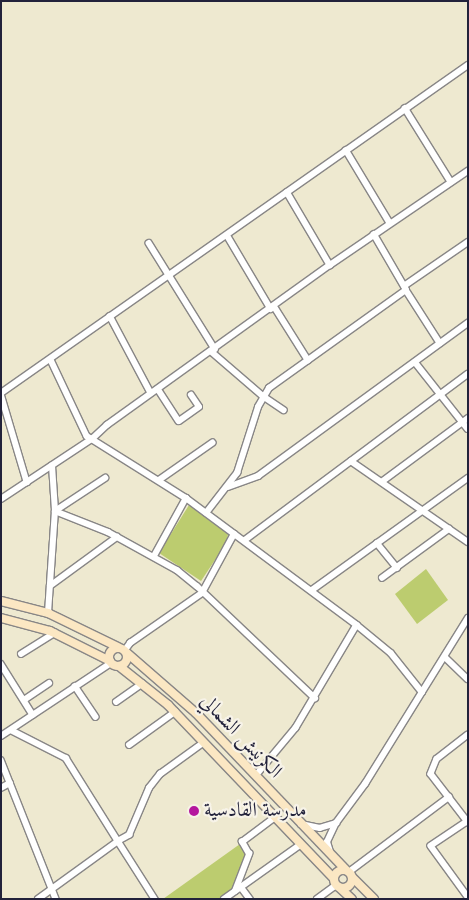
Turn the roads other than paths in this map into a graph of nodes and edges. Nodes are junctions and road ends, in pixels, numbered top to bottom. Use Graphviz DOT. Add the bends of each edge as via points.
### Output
graph roads {
  1 [pos="468,65"];
  2 [pos="405,108"];
  3 [pos="346,150"];
  4 [pos="468,171"];
  5 [pos="452,182"];
  6 [pos="287,192"];
  7 [pos="390,223"];
  8 [pos="227,235"];
  9 [pos="374,235"];
  10 [pos="468,242"];
  11 [pos="149,243"];
  12 [pos="330,265"];
  13 [pos="168,276"];
  14 [pos="405,288"];
  15 [pos="272,307"];
  16 [pos="110,316"];
  17 [pos="468,324"];
  18 [pos="440,343"];
  19 [pos="213,351"];
  20 [pos="51,360"];
  21 [pos="308,360"];
  22 [pos="415,362"];
  23 [pos="468,374"];
  24 [pos="158,389"];
  25 [pos="1,393"];
  26 [pos="151,393"];
  27 [pos="191,395"];
  28 [pos="440,395"];
  29 [pos="263,396"];
  30 [pos="284,410"];
  31 [pos="465,420"];
  32 [pos="468,429"];
  33 [pos="94,438"];
  34 [pos="212,443"];
  35 [pos="351,461"];
  36 [pos="52,466"];
  37 [pos="105,478"];
  38 [pos="468,478"];
  39 [pos="159,480"];
  40 [pos="383,481"];
  41 [pos="27,482"];
  42 [pos="228,487"];
  43 [pos="186,498"];
  44 [pos="1,499"];
  45 [pos="422,510"];
  46 [pos="55,511"];
  47 [pos="206,513"];
  48 [pos="448,528"];
  49 [pos="234,534"];
  50 [pos="117,537"];
  51 [pos="245,540"];
  52 [pos="468,542"];
  53 [pos="377,543"];
  54 [pos="154,556"];
  55 [pos="397,568"];
  56 [pos="382,578"];
  57 [pos="50,586"];
  58 [pos="312,590"];
  59 [pos="202,592"];
  60 [pos="1,601"];
  61 [pos="48,613"];
  62 [pos="1,618"];
  63 [pos="468,618"];
  64 [pos="356,625"];
  65 [pos="55,633"];
  66 [pos="123,650"];
  67 [pos="21,654"];
  68 [pos="446,658"];
  69 [pos="113,663"];
  70 [pos="1,664"];
  71 [pos="468,679"];
  72 [pos="49,683"];
  73 [pos="142,684"];
  74 [pos="75,686"];
  75 [pos="422,692"];
  76 [pos="315,698"];
  77 [pos="24,700"];
  78 [pos="116,702"];
  79 [pos="175,712"];
  80 [pos="33,715"];
  81 [pos="96,717"];
  82 [pos="11,730"];
  83 [pos="1,736"];
  84 [pos="467,738"];
  85 [pos="203,743"];
  86 [pos="129,745"];
  87 [pos="1,760"];
  88 [pos="256,776"];
  89 [pos="10,783"];
  90 [pos="1,788"];
  91 [pos="449,797"];
  92 [pos="274,818"];
  93 [pos="468,822"];
  94 [pos="336,823"];
  95 [pos="300,824"];
  96 [pos="118,840"];
  97 [pos="300,845"];
  98 [pos="330,854"];
  99 [pos="349,873"];
  100 [pos="337,884"];
  101 [pos="241,887"];
  102 [pos="52,888"];
  103 [pos="235,891"];
  104 [pos="468,897"];
  105 [pos="38,899"];
  106 [pos="56,899"];
  107 [pos="155,899"];
  108 [pos="224,899"];
  109 [pos="250,899"];
  110 [pos="317,899"];
  111 [pos="352,899"];
  112 [pos="374,899"];
  1 -- 2 [label="street"];
  2 -- 3 [label="street"];
  2 -- 5 [label="street"];
  3 -- 6 [label="street"];
  3 -- 7 [label="street"];
  4 -- 5 [label="street"];
  5 -- 7 [label="street"];
  6 -- 8 [label="street"];
  6 -- 12 [label="street"];
  7 -- 9 [label="street"];
  8 -- 13 [label="street"];
  8 -- 15 [label="street"];
  9 -- 12 [label="street"];
  9 -- 14 [label="street"];
  10 -- 14 [label="street"];
  11 -- 13 [label="street"];
  12 -- 15 [label="street"];
  13 -- 16 [label="street"];
  13 -- 19 [label="street"];
  14 -- 18 [label="street"];
  14 -- 21 [label="street"];
  15 -- 19 [label="street"];
  15 -- 21 [label="street"];
  16 -- 20 [label="street"];
  16 -- 26 [label="street"];
  17 -- 18 [label="street"];
  18 -- 22 [label="street"];
  19 -- 24 [label="street"];
  19 -- 29 [label="street"];
  20 -- 25 [label="street"];
  20 -- 33 [label="street" via="88,436"];
  21 -- 29 [label="street"];
  22 -- 28 [label="street"];
  22 -- 42 [label="street" via="258,476"];
  23 -- 28 [label="street"];
  24 -- 26 [label="street"];
  24 -- 27 [label="street" via="179,420 199,407"];
  25 -- 41 [label="street"];
  26 -- 33 [label="street"];
  28 -- 31 [label="street"];
  28 -- 35 [label="street"];
  29 -- 30 [label="street"];
  29 -- 42 [label="street" via="246,450"];
  31 -- 32 [label="street"];
  31 -- 40 [label="street"];
  33 -- 36 [label="street"];
  33 -- 39 [label="street"];
  34 -- 39 [label="street"];
  35 -- 40 [label="street"];
  35 -- 51 [label="street"];
  36 -- 41 [label="street"];
  36 -- 46 [label="street"];
  37 -- 46 [label="street"];
  38 -- 45 [label="street"];
  39 -- 43 [label="street"];
  40 -- 45 [label="street"];
  41 -- 44 [label="street"];
  42 -- 47 [label="street"];
  43 -- 47 [label="street"];
  43 -- 54 [label="street"];
  45 -- 48 [label="street"];
  45 -- 53 [label="street"];
  46 -- 50 [label="street"];
  46 -- 57 [label="street"];
  47 -- 49 [label="street"];
  48 -- 52 [label="street"];
  48 -- 55 [label="street"];
  49 -- 51 [label="street"];
  49 -- 59 [label="street"];
  50 -- 54 [label="street"];
  50 -- 57 [label="street"];
  51 -- 58 [label="street"];
  53 -- 55 [label="street"];
  53 -- 58 [label="street"];
  54 -- 59 [label="street"];
  55 -- 56 [label="street"];
  57 -- 61 [label="street"];
  58 -- 64 [label="street"];
  59 -- 66 [label="street"];
  59 -- 76 [label="street"];
  60 -- 61 [label="main road, الكرنيش الشمالي"];
  61 -- 66 [label="main road, الكرنيش الشمالي"];
  62 -- 65 [label="main road, الكرنيش الشمالي"];
  63 -- 68 [label="street"];
  64 -- 75 [label="street" via="391,653"];
  64 -- 76 [label="street"];
  65 -- 67 [label="street"];
  65 -- 69 [label="main road, الكرنيش الشمالي"];
  66 -- 69 [label="main road" via="110,652"];
  66 -- 69 [label="main road" via="127,660"];
  66 -- 88 [label="main road, الكرنيش الشمالي" via="176,693"];
  68 -- 71 [label="street"];
  68 -- 75 [label="street"];
  69 -- 73 [label="main road, الكرنيش الشمالي"];
  69 -- 74 [label="street"];
  70 -- 77 [label="street"];
  72 -- 77 [label="street"];
  73 -- 78 [label="street"];
  73 -- 79 [label="main road, الكرنيش الشمالي"];
  74 -- 80 [label="street"];
  74 -- 81 [label="street"];
  75 -- 94 [label="street"];
  76 -- 88 [label="street" via="296,728"];
  77 -- 80 [label="street"];
  79 -- 85 [label="main road, الكرنيش الشمالي"];
  79 -- 86 [label="street"];
  80 -- 82 [label="street"];
  82 -- 83 [label="street"];
  82 -- 96 [label="street" via="66,758"];
  84 -- 91 [label="street" via="432,766 431,774"];
  85 -- 92 [label="main road, الكرنيش الشمالي"];
  85 -- 96 [label="street" via="160,774 149,788 129,835"];
  87 -- 89 [label="street"];
  88 -- 95 [label="main road, الكرنيش الشمالي"];
  89 -- 90 [label="street"];
  89 -- 102 [label="street"];
  91 -- 93 [label="street"];
  91 -- 99 [label="street"];
  92 -- 97 [label="main road, الكرنيش الشمالي"];
  92 -- 103 [label="street" via="242,842 249,854"];
  93 -- 104 [label="street" via="431,846"];
  94 -- 95 [label="street" via="320,828"];
  94 -- 98 [label="street" via="327,842"];
  95 -- 98 [label="main road, الكرنيش الشمالي"];
  96 -- 102 [label="street"];
  96 -- 107 [label="street"];
  97 -- 100 [label="main road, الكرنيش الشمالي"];
  97 -- 101 [label="street"];
  98 -- 99 [label="main road, الكرنيش الشمالي"];
  99 -- 100 [label="main road" via="337,872"];
  99 -- 100 [label="main road" via="348,886"];
  99 -- 112 [label="main road, الكرنيش الشمالي"];
  100 -- 110 [label="street"];
  100 -- 111 [label="main road, الكرنيش الشمالي"];
  101 -- 103 [label="street"];
  101 -- 109 [label="street"];
  102 -- 105 [label="street"];
  102 -- 106 [label="street"];
  103 -- 108 [label="street"];
}
